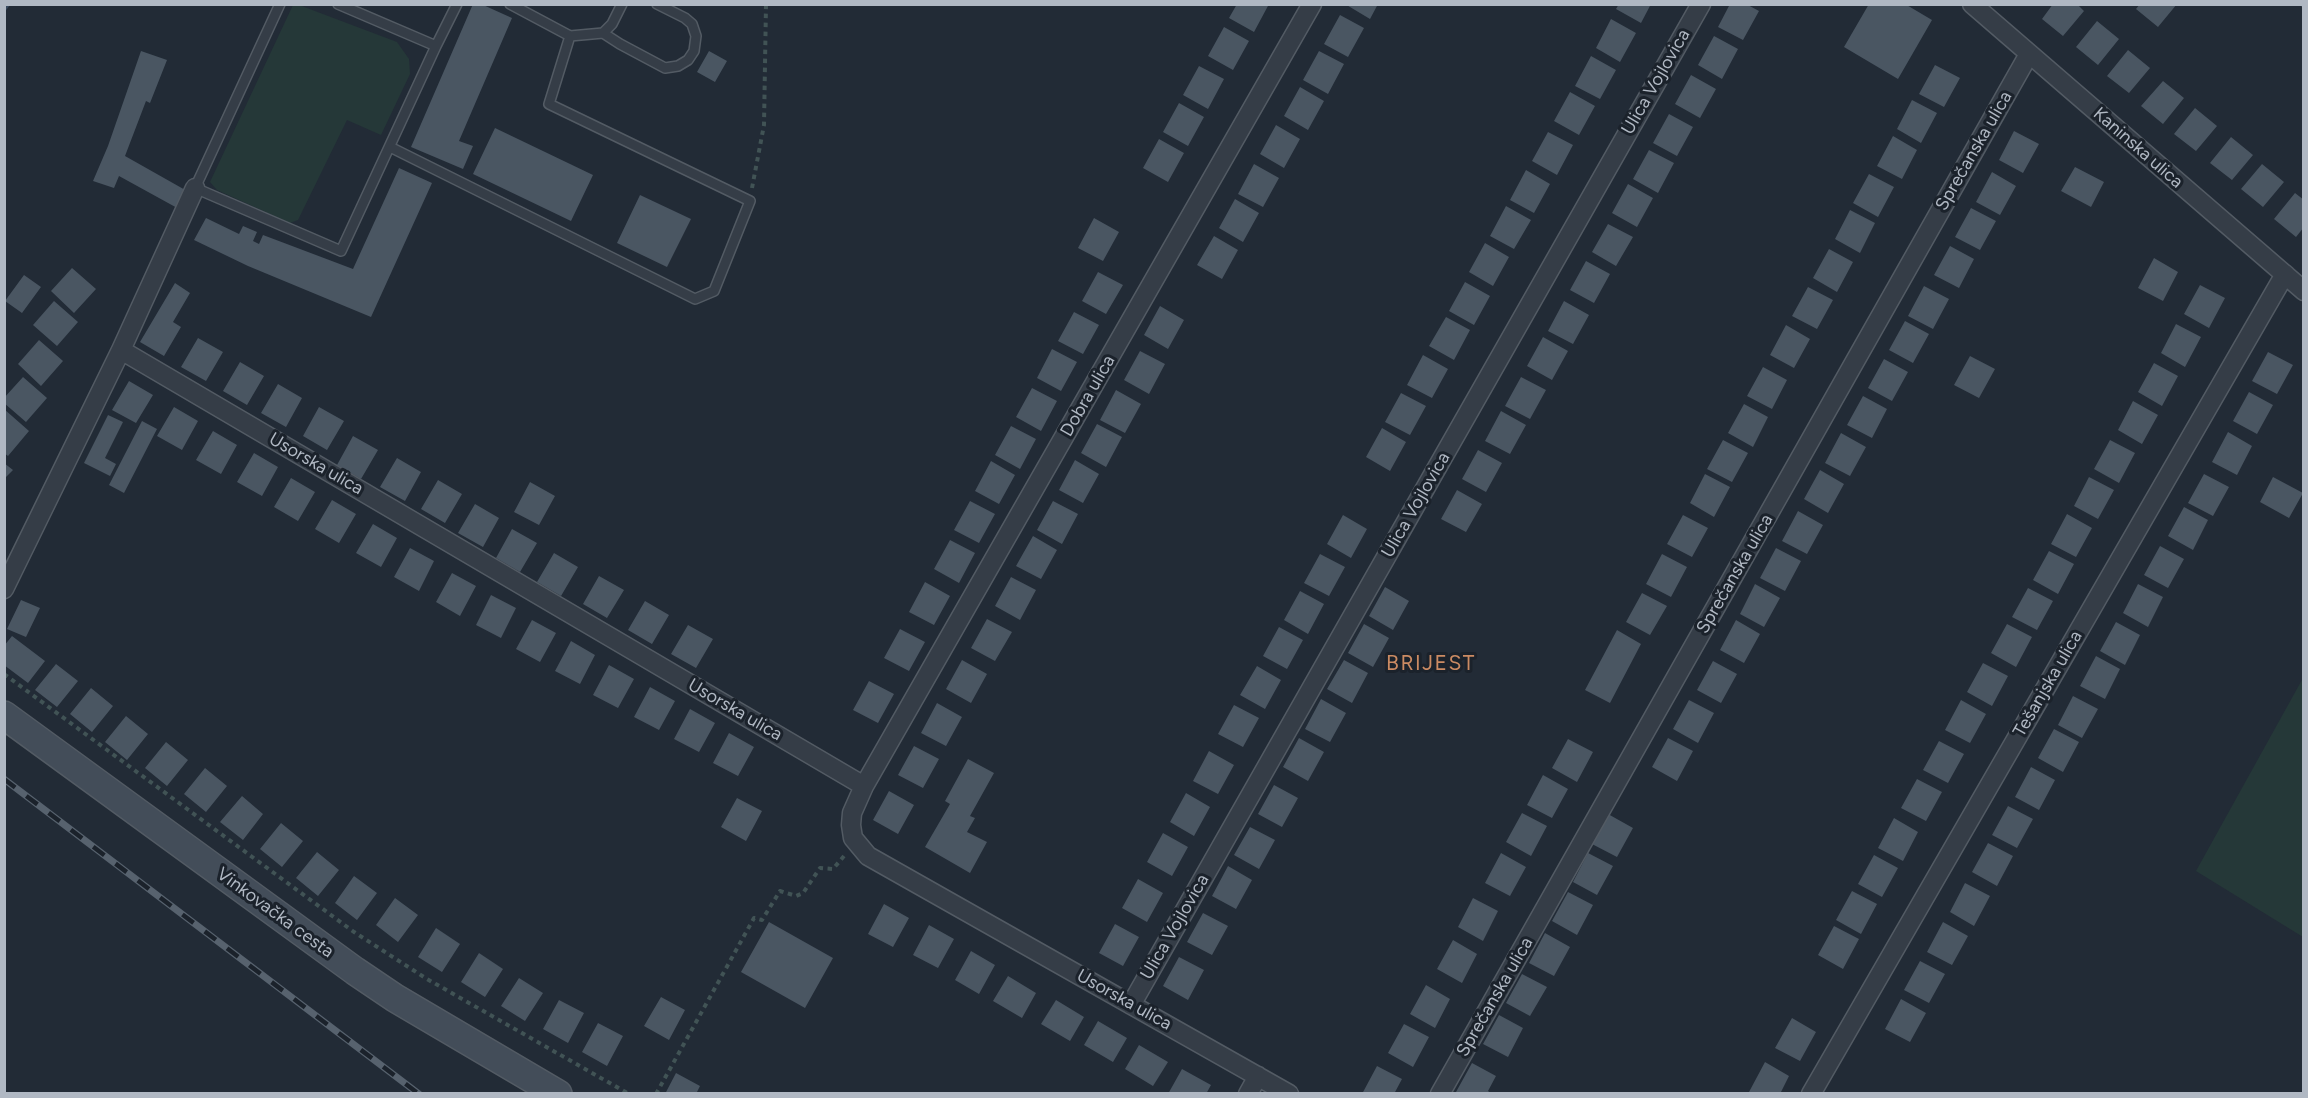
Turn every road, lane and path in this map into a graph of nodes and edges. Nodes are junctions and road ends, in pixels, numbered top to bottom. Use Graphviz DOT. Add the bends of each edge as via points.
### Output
graph roads {
  1 [pos="280,4"];
  2 [pos="338,4"];
  3 [pos="457,4"];
  4 [pos="510,4"];
  5 [pos="622,4"];
  6 [pos="657,4"];
  7 [pos="765,4"];
  8 [pos="1312,4"];
  9 [pos="1701,4"];
  10 [pos="1972,4"];
  11 [pos="603,33"];
  12 [pos="570,36"];
  13 [pos="436,46"];
  14 [pos="2029,54"];
  15 [pos="390,147"];
  16 [pos="195,188"];
  17 [pos="750,201"];
  18 [pos="2284,274"];
  19 [pos="2304,291"];
  20 [pos="121,350"];
  21 [pos="4,589"];
  22 [pos="4,675"];
  23 [pos="4,715"];
  24 [pos="864,786"];
  25 [pos="858,847"];
  26 [pos="1131,1005"];
  27 [pos="1258,1076"];
  28 [pos="558,1094"];
  29 [pos="629,1094"];
  30 [pos="656,1094"];
  31 [pos="1248,1094"];
  32 [pos="1289,1094"];
  33 [pos="1440,1094"];
  34 [pos="1810,1094"];
  1 -- 16 [label="lane"];
  2 -- 13 [label="lane"];
  3 -- 13 [label="lane"];
  4 -- 12 [label="lane"];
  5 -- 11 [label="lane"];
  6 -- 11 [label="lane" via="692,24 696,36 694,51 678,66 665,68"];
  7 -- 17 [label="path" via="764,125"];
  8 -- 24 [label="street, Dobra ulica"];
  9 -- 26 [label="street, Ulica Vojlovica"];
  10 -- 14 [label="street, Kaninska ulica"];
  11 -- 12 [label="lane"];
  12 -- 17 [label="lane" via="549,104"];
  13 -- 15 [label="lane"];
  14 -- 18 [label="street, Kaninska ulica"];
  14 -- 33 [label="street, Sprečanska ulica"];
  15 -- 16 [label="lane" via="340,251"];
  15 -- 17 [label="lane" via="695,299 714,291"];
  16 -- 20 [label="street"];
  18 -- 19 [label="street, Kaninska ulica"];
  18 -- 34 [label="street, Tešanjska ulica"];
  20 -- 21 [label="street"];
  20 -- 24 [label="street, Usorska ulica"];
  22 -- 29 [label="path" via="354,932 427,979"];
  23 -- 28 [label="main road, Vinkovačka cesta" via="355,971"];
  24 -- 25 [label="street" via="852,813 853,838"];
  25 -- 26 [label="street, Usorska ulica" via="893,871"];
  25 -- 30 [label="path" via="833,869 820,868 803,893 796,896 780,891 762,920 754,918"];
  26 -- 27 [label="street, Usorska ulica"];
  27 -- 31 [label="street"];
  27 -- 32 [label="street, Usorska ulica"];
}
